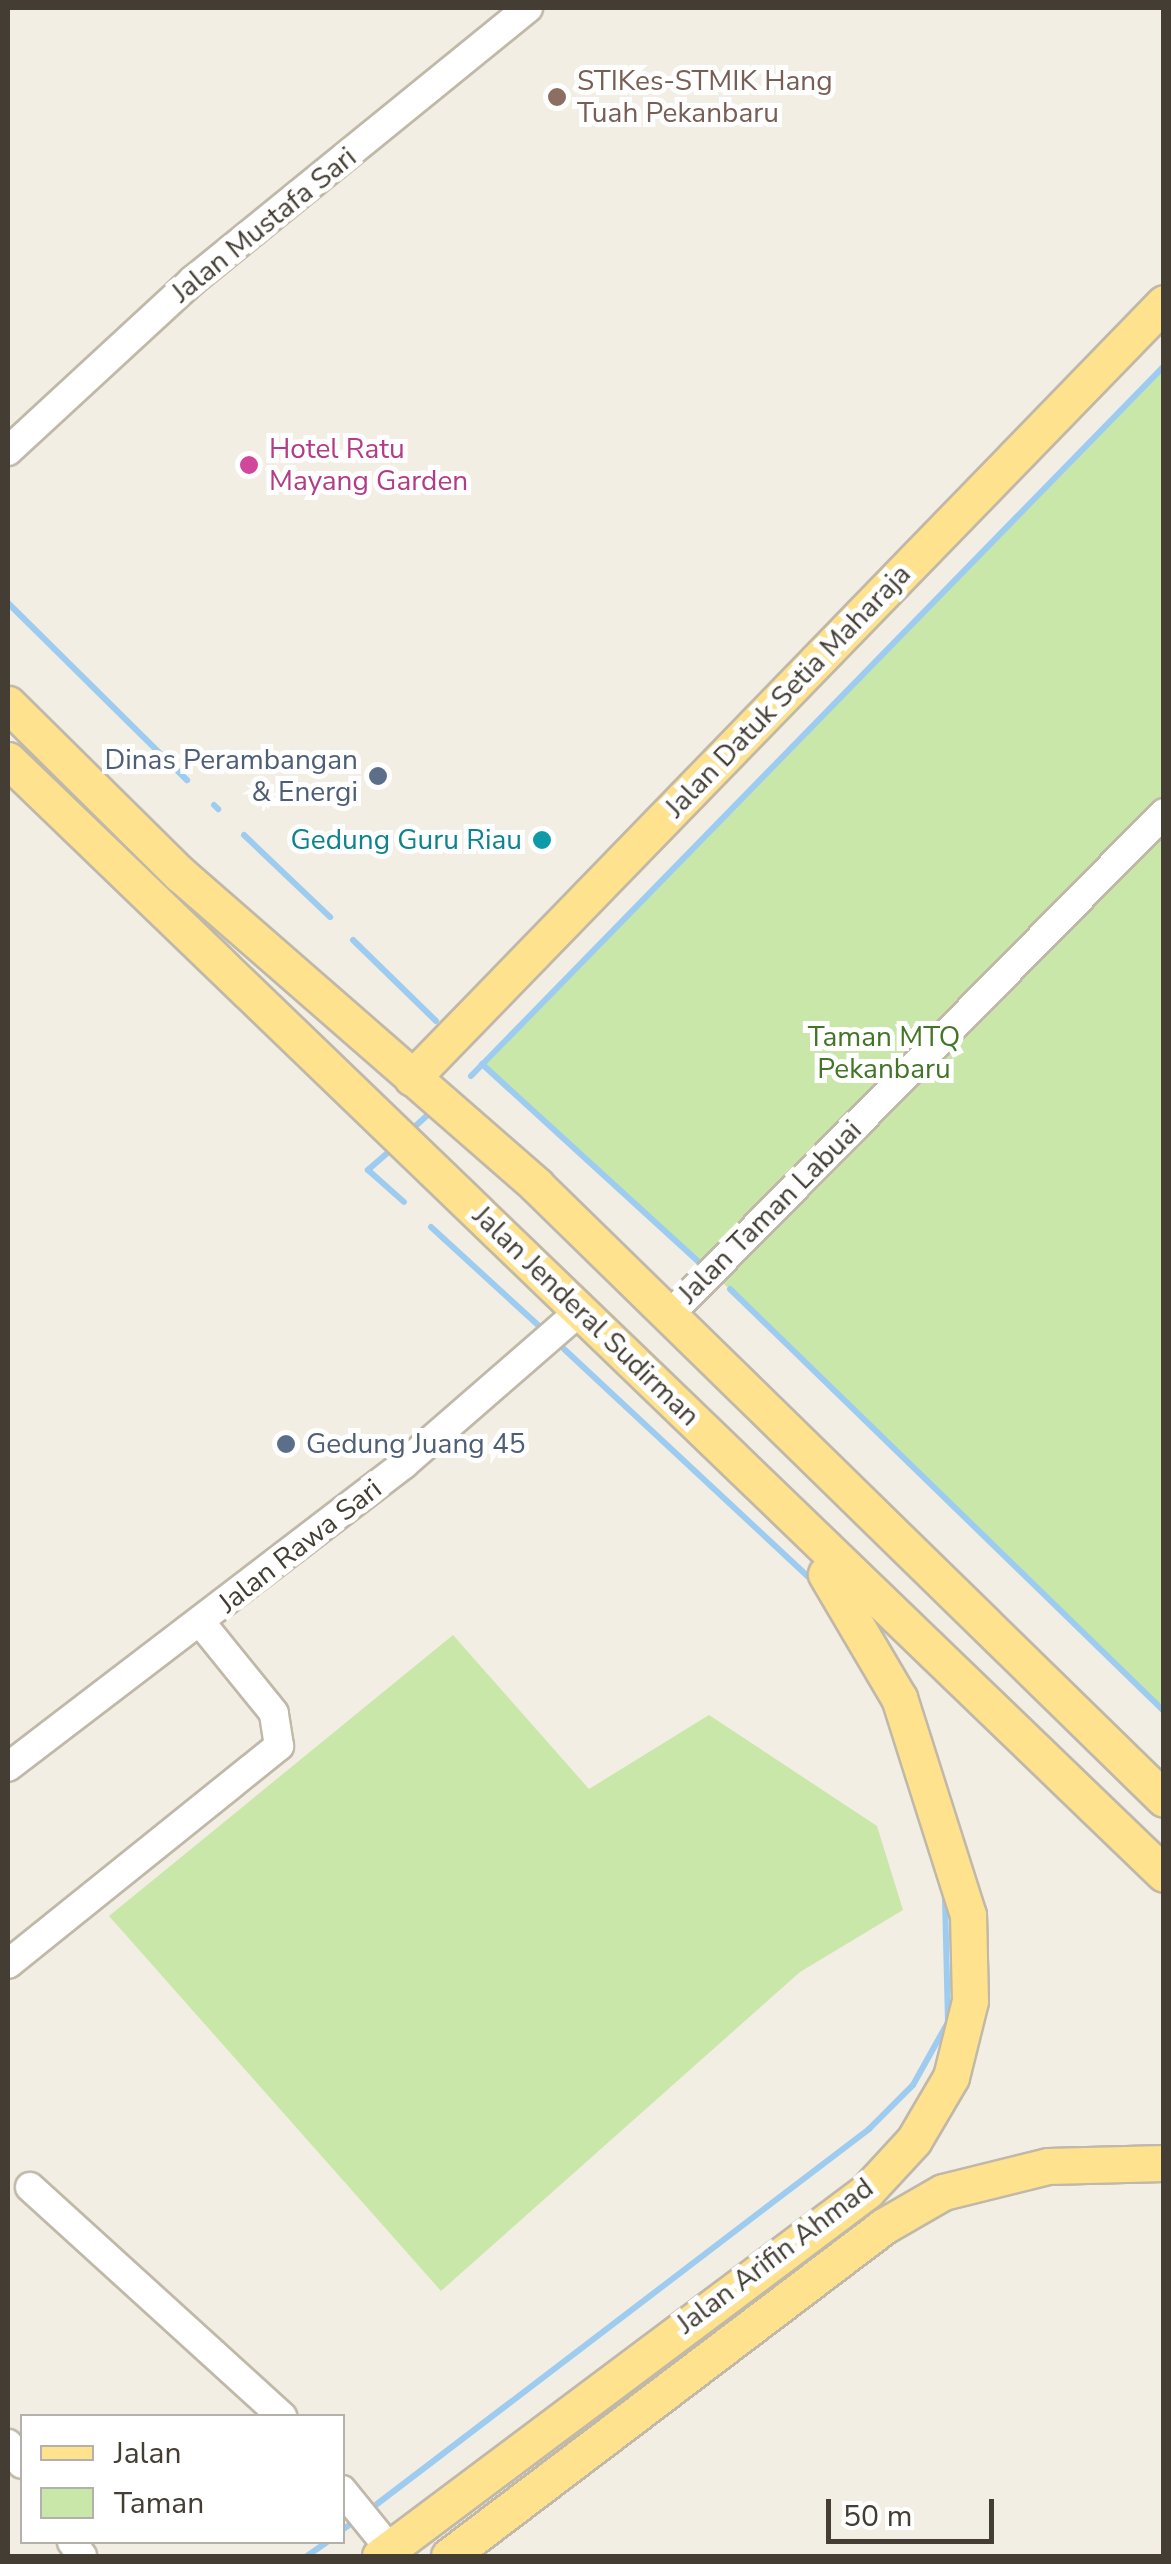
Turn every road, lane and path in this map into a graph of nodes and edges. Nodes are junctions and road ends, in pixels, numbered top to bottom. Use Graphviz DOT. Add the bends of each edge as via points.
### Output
graph roads {
  1 [pos="528,8"];
  2 [pos="1160,314"];
  3 [pos="8,451"];
  4 [pos="8,704"];
  5 [pos="8,760"];
  6 [pos="1164,813"];
  7 [pos="412,1078"];
  8 [pos="581,1310"];
  9 [pos="671,1313"];
  10 [pos="752,1475"];
  11 [pos="202,1624"];
  12 [pos="8,1767"];
  13 [pos="1164,1799"];
  14 [pos="1164,1874"];
  15 [pos="8,1964"];
  16 [pos="1164,2163"];
  17 [pos="30,2188"];
  18 [pos="280,2414"];
  19 [pos="345,2494"];
  20 [pos="385,2553"];
  21 [pos="449,2556"];
  1 -- 3 [label="street, Jalan Mustafa Sari" via="192,281"];
  2 -- 7 [label="main road, Jalan Datuk Setia Maharaja"];
  4 -- 7 [label="main road" via="180,874"];
  5 -- 8 [label="main road, Jalan Jenderal Sudirman"];
  6 -- 9 [label="street, Jalan Taman Labuai"];
  7 -- 9 [label="main road"];
  8 -- 10 [label="main road, Jalan Jenderal Sudirman"];
  8 -- 11 [label="street, Jalan Rawa Sari"];
  9 -- 13 [label="main road"];
  10 -- 14 [label="main road, Jalan Jenderal Sudirman"];
  10 -- 20 [label="main road, Jalan Arifin Ahmad" via="873,1645 932,1786 968,1915 970,2001 957,2060 914,2140 866,2191"];
  11 -- 12 [label="street, Jalan Rawa Sari"];
  11 -- 15 [label="street" via="274,1713 279,1746"];
  16 -- 21 [label="main road, Jalan Arifin Ahmad" via="1048,2166 943,2192 884,2226"];
  17 -- 18 [label="street"];
  19 -- 20 [label="street"];
}
